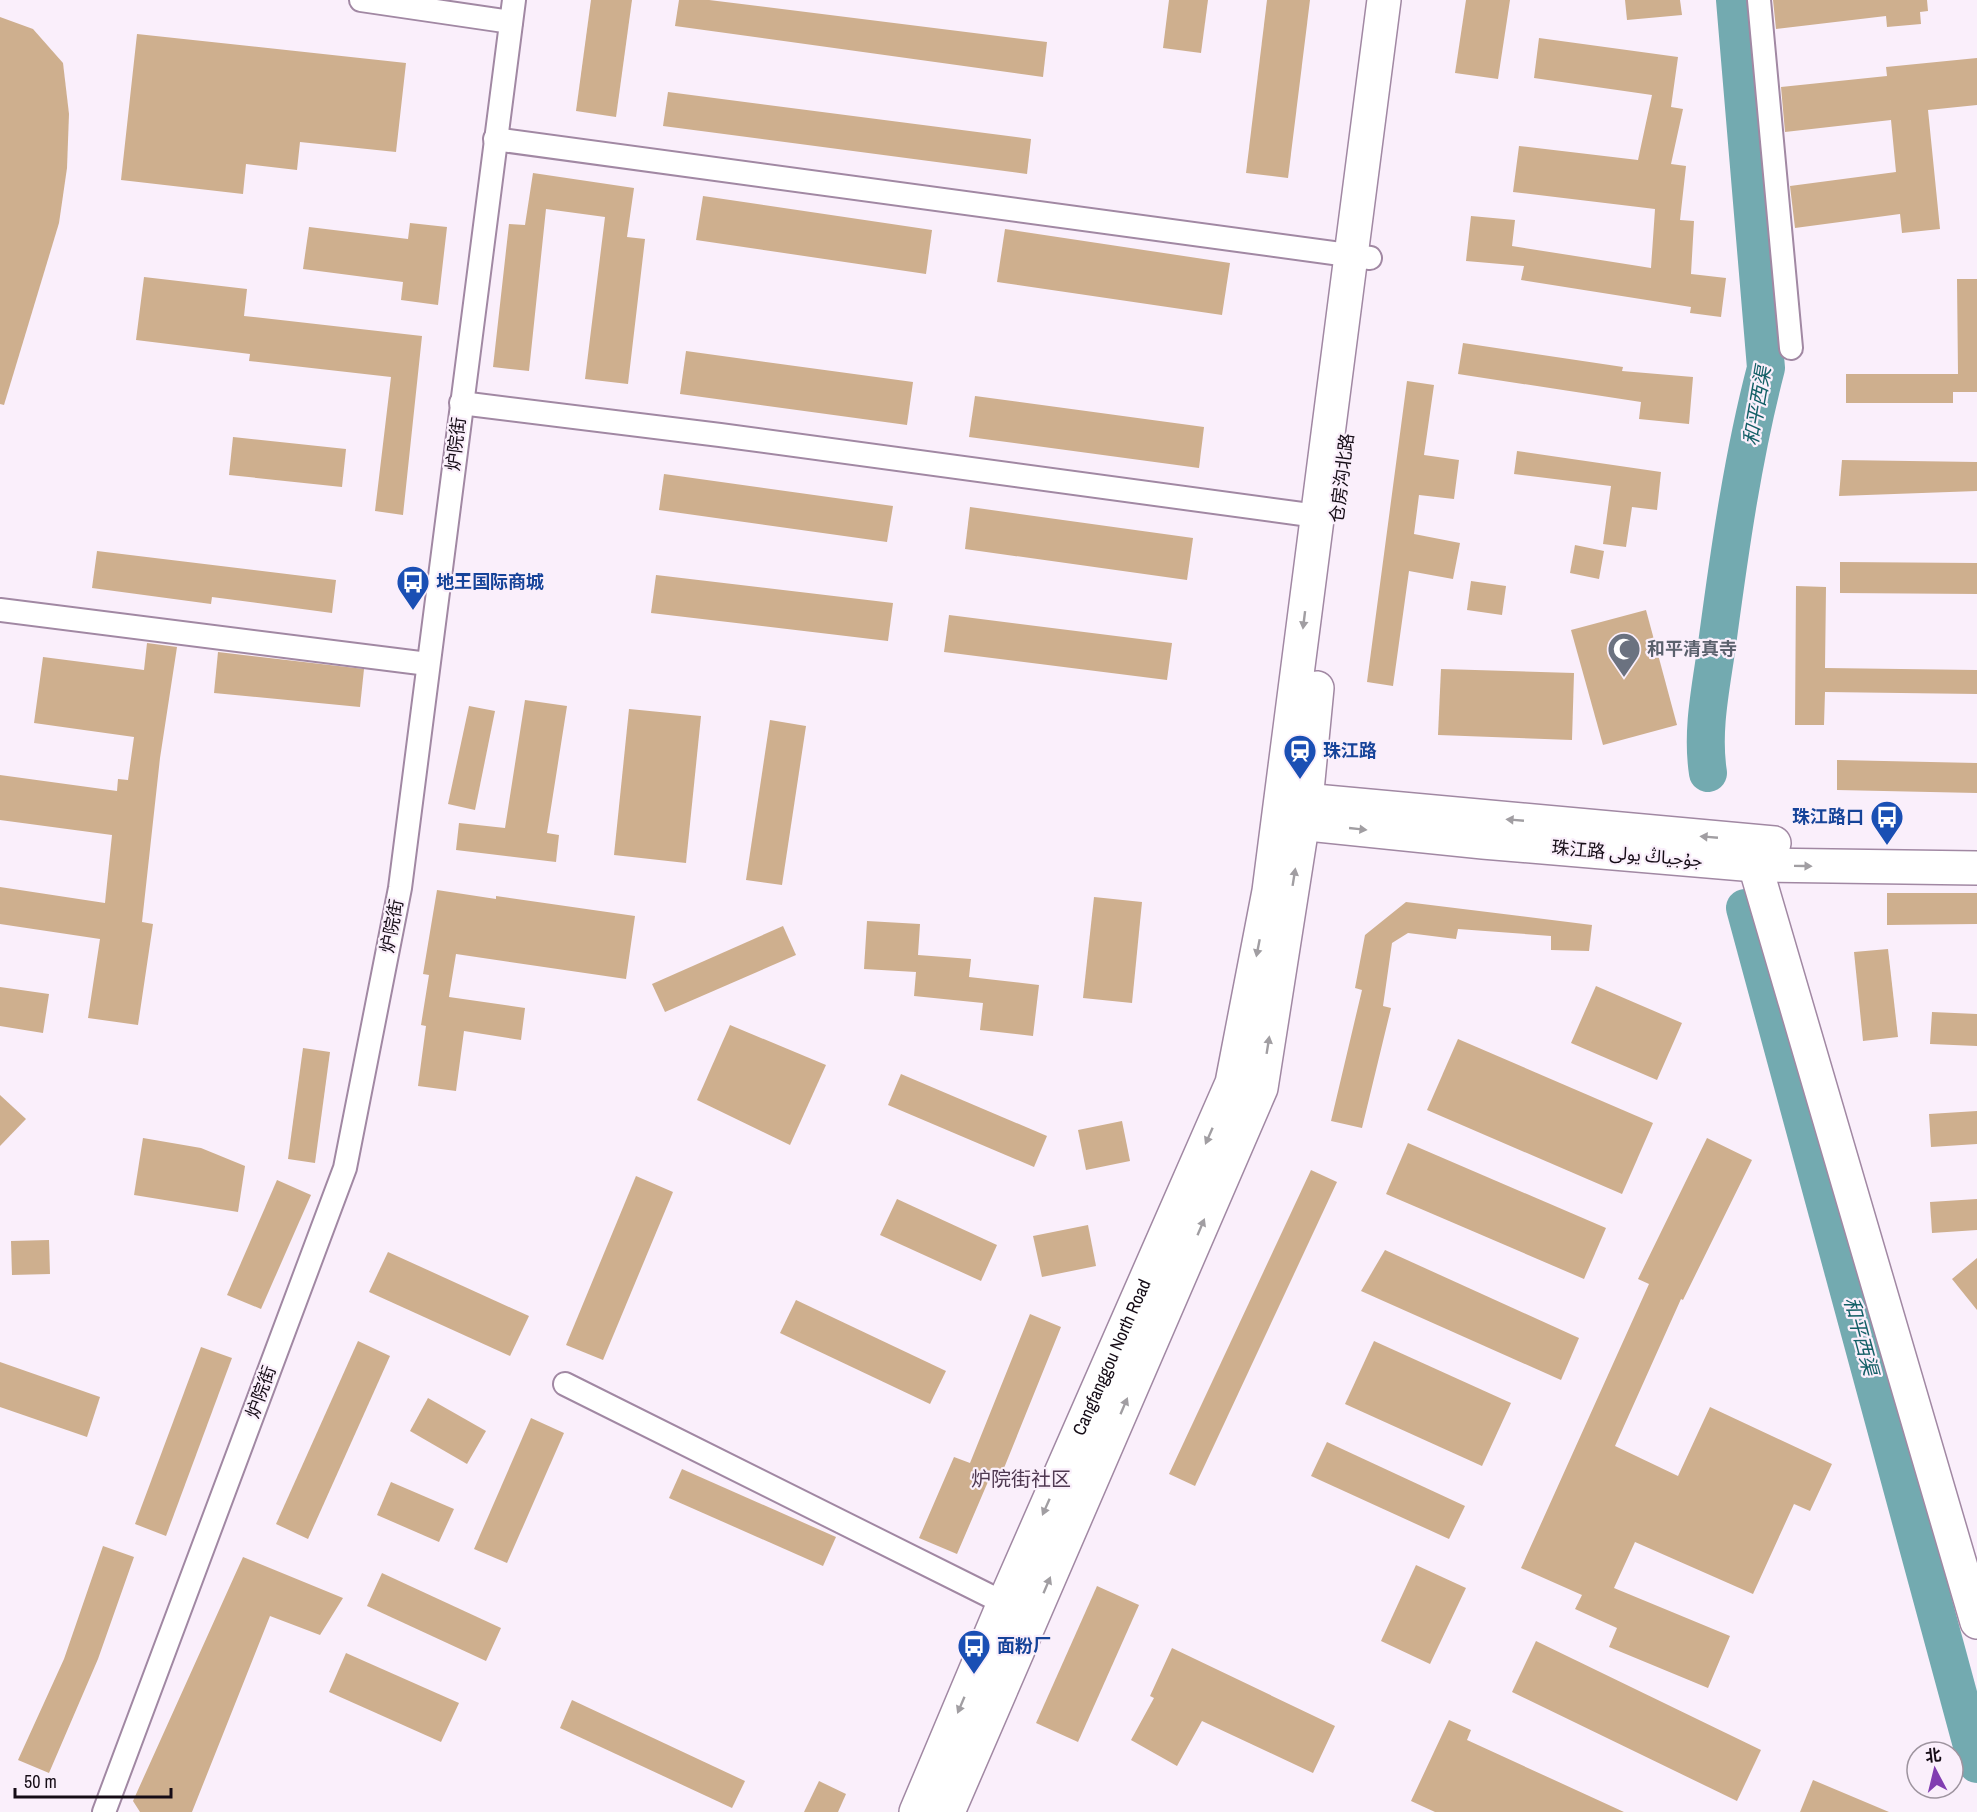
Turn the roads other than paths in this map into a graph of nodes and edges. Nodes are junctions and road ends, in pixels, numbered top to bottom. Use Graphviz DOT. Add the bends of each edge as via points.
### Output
graph roads {
  1 [pos="361,0"];
  2 [pos="1384,0"];
  3 [pos="1404,0"];
  4 [pos="1759,0"];
  5 [pos="513,11"];
  6 [pos="495,140"];
  7 [pos="1360,257"];
  8 [pos="1791,348"];
  9 [pos="462,403"];
  10 [pos="1317,516"];
  11 [pos="0,610"];
  12 [pos="428,664"];
  13 [pos="1292,811"];
  14 [pos="1977,848"];
  15 [pos="1754,854"];
  16 [pos="1977,868"];
  17 [pos="565,1384"];
  18 [pos="1004,1603"];
  19 [pos="1977,1622"];
  20 [pos="1029,1625"];
  21 [pos="105,1812"];
  22 [pos="916,1812"];
  23 [pos="948,1812"];
  1 -- 5 [label="street"];
  2 -- 7 [label="main road, 仓房沟北路"];
  3 -- 7 [label="main road, 仓房沟北路"];
  4 -- 8 [label="street"];
  5 -- 6 [label="street, 炉院街"];
  6 -- 7 [label="street"];
  6 -- 9 [label="street, 炉院街"];
  7 -- 10 [label="main road, 仓房沟北路"];
  7 -- 13 [label="main road, 仓房沟北路" via="1337,519"];
  9 -- 10 [label="street"];
  9 -- 12 [label="street, 炉院街"];
  10 -- 13 [label="main road, 仓房沟北路, one-way"];
  11 -- 12 [label="street"];
  12 -- 21 [label="street, 炉院街" via="400,888 345,1168"];
  13 -- 15 [label="main road, 珠江路 جۇجياڭ يولى" via="1483,842"];
  13 -- 18 [label="main road, 仓房沟北路, one-way" via="1269,891 1232,1083"];
  20 -- 13 [label="main road, Cangfanggou North Road, one-way" via="1261,1088"];
  14 -- 15 [label="main road, 珠江路 جۇجياڭ يولى"];
  15 -- 16 [label="main road, 珠江路 جۇجياڭ يولى, one-way"];
  15 -- 19 [label="main road"];
  17 -- 18 [label="street"];
  18 -- 20 [label="street"];
  18 -- 22 [label="main road, one-way"];
  20 -- 23 [label="main road, Cangfanggou North Road"];
}
